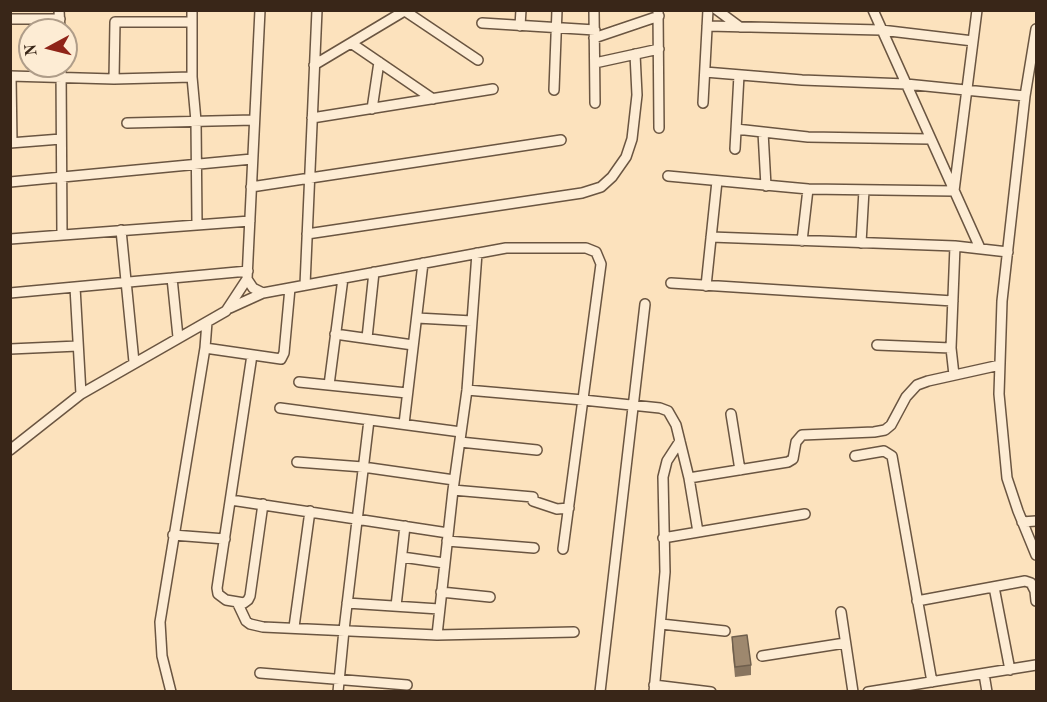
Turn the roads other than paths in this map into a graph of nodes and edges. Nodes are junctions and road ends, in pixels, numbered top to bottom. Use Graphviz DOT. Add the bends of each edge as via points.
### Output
graph roads {
  1 [pos="115,10"];
  2 [pos="192,10"];
  3 [pos="260,10"];
  4 [pos="317,10"];
  5 [pos="521,10"];
  6 [pos="557,10"];
  7 [pos="594,10"];
  8 [pos="708,10"];
  9 [pos="717,10"];
  10 [pos="873,10"];
  11 [pos="977,10"];
  12 [pos="406,11"];
  13 [pos="659,13"];
  14 [pos="60,15"];
  15 [pos="10,19"];
  16 [pos="115,21"];
  17 [pos="191,22"];
  18 [pos="482,23"];
  19 [pos="520,26"];
  20 [pos="707,26"];
  21 [pos="740,27"];
  22 [pos="557,28"];
  23 [pos="1036,29"];
  24 [pos="881,30"];
  25 [pos="594,34"];
  26 [pos="973,41"];
  27 [pos="351,43"];
  28 [pos="659,49"];
  29 [pos="635,54"];
  30 [pos="478,60"];
  31 [pos="379,62"];
  32 [pos="595,63"];
  33 [pos="314,65"];
  34 [pos="705,72"];
  35 [pos="1032,72"];
  36 [pos="78,73"];
  37 [pos="739,75"];
  38 [pos="11,76"];
  39 [pos="192,77"];
  40 [pos="62,78"];
  41 [pos="114,79"];
  42 [pos="906,84"];
  43 [pos="493,89"];
  44 [pos="554,90"];
  45 [pos="966,91"];
  46 [pos="1025,96"];
  47 [pos="433,99"];
  48 [pos="595,103"];
  49 [pos="703,103"];
  50 [pos="372,109"];
  51 [pos="312,118"];
  52 [pos="254,120"];
  53 [pos="196,121"];
  54 [pos="127,123"];
  55 [pos="659,128"];
  56 [pos="736,129"];
  57 [pos="763,132"];
  58 [pos="930,139"];
  59 [pos="61,140"];
  60 [pos="561,140"];
  61 [pos="11,143"];
  62 [pos="735,149"];
  63 [pos="252,159"];
  64 [pos="196,164"];
  65 [pos="668,176"];
  66 [pos="62,177"];
  67 [pos="310,178"];
  68 [pos="717,181"];
  69 [pos="10,182"];
  70 [pos="766,186"];
  71 [pos="251,187"];
  72 [pos="808,189"];
  73 [pos="864,190"];
  74 [pos="954,191"];
  75 [pos="250,221"];
  76 [pos="197,224"];
  77 [pos="121,230"];
  78 [pos="307,234"];
  79 [pos="62,235"];
  80 [pos="711,237"];
  81 [pos="10,239"];
  82 [pos="802,241"];
  83 [pos="861,243"];
  84 [pos="955,246"];
  85 [pos="980,248"];
  86 [pos="1008,252"];
  87 [pos="477,253"];
  88 [pos="423,263"];
  89 [pos="374,272"];
  90 [pos="247,275"];
  91 [pos="172,278"];
  92 [pos="343,278"];
  93 [pos="126,283"];
  94 [pos="671,283"];
  95 [pos="305,285"];
  96 [pos="706,286"];
  97 [pos="75,287"];
  98 [pos="290,288"];
  99 [pos="10,293"];
  100 [pos="263,293"];
  101 [pos="953,301"];
  102 [pos="645,304"];
  103 [pos="230,308"];
  104 [pos="417,318"];
  105 [pos="472,321"];
  106 [pos="207,322"];
  107 [pos="335,334"];
  108 [pos="178,337"];
  109 [pos="367,338"];
  110 [pos="413,345"];
  111 [pos="877,345"];
  112 [pos="78,346"];
  113 [pos="10,348"];
  114 [pos="205,348"];
  115 [pos="951,348"];
  116 [pos="252,355"];
  117 [pos="134,362"];
  118 [pos="1000,364"];
  119 [pos="954,375"];
  120 [pos="299,382"];
  121 [pos="329,385"];
  122 [pos="467,390"];
  123 [pos="407,393"];
  124 [pos="81,394"];
  125 [pos="583,400"];
  126 [pos="634,406"];
  127 [pos="280,408"];
  128 [pos="731,414"];
  129 [pos="369,420"];
  130 [pos="404,424"];
  131 [pos="460,437"];
  132 [pos="680,441"];
  133 [pos="10,450"];
  134 [pos="537,450"];
  135 [pos="855,456"];
  136 [pos="297,462"];
  137 [pos="363,467"];
  138 [pos="740,470"];
  139 [pos="689,478"];
  140 [pos="454,480"];
  141 [pos="453,490"];
  142 [pos="231,500"];
  143 [pos="263,504"];
  144 [pos="569,508"];
  145 [pos="310,511"];
  146 [pos="805,514"];
  147 [pos="357,518"];
  148 [pos="1036,520"];
  149 [pos="1022,522"];
  150 [pos="405,526"];
  151 [pos="698,532"];
  152 [pos="173,535"];
  153 [pos="447,537"];
  154 [pos="663,538"];
  155 [pos="225,539"];
  156 [pos="534,548"];
  157 [pos="563,549"];
  158 [pos="1036,555"];
  159 [pos="402,557"];
  160 [pos="444,563"];
  161 [pos="994,587"];
  162 [pos="441,592"];
  163 [pos="490,597"];
  164 [pos="918,601"];
  165 [pos="1036,601"];
  166 [pos="237,602"];
  167 [pos="347,603"];
  168 [pos="396,606"];
  169 [pos="439,609"];
  170 [pos="840,612"];
  171 [pos="661,624"];
  172 [pos="294,627"];
  173 [pos="344,630"];
  174 [pos="725,631"];
  175 [pos="574,632"];
  176 [pos="437,635"];
  177 [pos="845,643"];
  178 [pos="762,656"];
  179 [pos="1036,665"];
  180 [pos="1010,670"];
  181 [pos="260,673"];
  182 [pos="984,674"];
  183 [pos="339,678"];
  184 [pos="932,682"];
  185 [pos="406,685"];
  186 [pos="654,688"];
  187 [pos="171,692"];
  188 [pos="338,692"];
  189 [pos="600,692"];
  190 [pos="711,692"];
  191 [pos="853,692"];
  192 [pos="868,692"];
  193 [pos="987,692"];
  1 -- 16 [label="street"];
  2 -- 17 [label="street"];
  3 -- 52 [label="street"];
  4 -- 33 [label="street"];
  5 -- 19 [label="street"];
  6 -- 22 [label="street"];
  7 -- 25 [label="street"];
  8 -- 20 [label="street"];
  9 -- 21 [label="street"];
  10 -- 24 [label="street"];
  11 -- 26 [label="street"];
  12 -- 27 [label="street"];
  12 -- 30 [label="street"];
  13 -- 25 [label="street"];
  13 -- 28 [label="street"];
  14 -- 15 [label="street"];
  16 -- 17 [label="street"];
  16 -- 41 [label="street"];
  17 -- 39 [label="street"];
  18 -- 19 [label="street"];
  19 -- 22 [label="street"];
  20 -- 21 [label="street"];
  20 -- 34 [label="street"];
  21 -- 24 [label="street"];
  22 -- 25 [label="street"];
  22 -- 44 [label="street"];
  23 -- 35 [label="street"];
  24 -- 26 [label="street"];
  24 -- 42 [label="street"];
  25 -- 32 [label="street"];
  26 -- 45 [label="street"];
  27 -- 31 [label="street"];
  27 -- 33 [label="street"];
  28 -- 29 [label="street"];
  28 -- 55 [label="street"];
  29 -- 32 [label="street"];
  29 -- 78 [label="street" via="637,95 632,139 626,158 601,187"];
  31 -- 47 [label="street"];
  31 -- 50 [label="street"];
  32 -- 48 [label="street"];
  33 -- 51 [label="street"];
  34 -- 37 [label="street"];
  34 -- 49 [label="street"];
  35 -- 46 [label="street"];
  36 -- 41 [label="street"];
  37 -- 42 [label="street"];
  37 -- 56 [label="street"];
  38 -- 61 [label="street"];
  39 -- 41 [label="street"];
  39 -- 53 [label="street"];
  40 -- 59 [label="street"];
  42 -- 45 [label="street"];
  42 -- 58 [label="street"];
  43 -- 47 [label="street"];
  45 -- 46 [label="street"];
  45 -- 74 [label="street"];
  46 -- 86 [label="street"];
  47 -- 50 [label="street"];
  50 -- 51 [label="street"];
  51 -- 67 [label="street"];
  52 -- 53 [label="street"];
  52 -- 63 [label="street"];
  53 -- 54 [label="street"];
  53 -- 64 [label="street"];
  56 -- 57 [label="street"];
  56 -- 62 [label="street"];
  57 -- 58 [label="street" via="808,137"];
  57 -- 70 [label="street"];
  58 -- 74 [label="street"];
  59 -- 61 [label="street"];
  59 -- 66 [label="street"];
  60 -- 67 [label="street"];
  63 -- 64 [label="street"];
  63 -- 71 [label="street"];
  64 -- 66 [label="street"];
  64 -- 76 [label="street"];
  65 -- 68 [label="street"];
  66 -- 69 [label="street"];
  66 -- 79 [label="street"];
  67 -- 71 [label="street"];
  67 -- 78 [label="street"];
  68 -- 70 [label="street"];
  68 -- 80 [label="street"];
  70 -- 72 [label="street"];
  71 -- 75 [label="street"];
  72 -- 73 [label="street"];
  72 -- 82 [label="street"];
  73 -- 74 [label="street"];
  73 -- 83 [label="street"];
  74 -- 85 [label="street"];
  75 -- 76 [label="street"];
  75 -- 90 [label="street"];
  76 -- 77 [label="street"];
  77 -- 79 [label="street"];
  77 -- 93 [label="street"];
  78 -- 95 [label="street"];
  79 -- 81 [label="street"];
  80 -- 82 [label="street"];
  80 -- 96 [label="street"];
  82 -- 83 [label="street"];
  83 -- 84 [label="street"];
  84 -- 85 [label="street"];
  84 -- 101 [label="street"];
  85 -- 86 [label="street"];
  86 -- 118 [label="street"];
  87 -- 88 [label="street"];
  87 -- 105 [label="street"];
  87 -- 125 [label="street" via="522,247 586,248 599,256"];
  88 -- 89 [label="street"];
  88 -- 104 [label="street"];
  89 -- 92 [label="street"];
  89 -- 109 [label="street"];
  90 -- 91 [label="street"];
  90 -- 100 [label="street" via="252,288"];
  90 -- 103 [label="street"];
  91 -- 93 [label="street"];
  91 -- 108 [label="street"];
  92 -- 95 [label="street"];
  92 -- 107 [label="street"];
  93 -- 97 [label="street"];
  93 -- 117 [label="street"];
  94 -- 96 [label="street"];
  95 -- 98 [label="street"];
  96 -- 101 [label="street"];
  97 -- 99 [label="street"];
  97 -- 112 [label="street"];
  98 -- 100 [label="street"];
  98 -- 116 [label="street" via="283,356 281,359"];
  100 -- 103 [label="street"];
  101 -- 115 [label="street"];
  102 -- 126 [label="street"];
  103 -- 106 [label="street"];
  104 -- 105 [label="street"];
  104 -- 110 [label="street"];
  105 -- 122 [label="street"];
  106 -- 108 [label="street"];
  106 -- 114 [label="street"];
  107 -- 109 [label="street"];
  107 -- 121 [label="street"];
  108 -- 117 [label="street"];
  109 -- 110 [label="street"];
  110 -- 123 [label="street"];
  111 -- 115 [label="street"];
  112 -- 113 [label="street"];
  112 -- 124 [label="street"];
  114 -- 116 [label="street"];
  114 -- 152 [label="street"];
  115 -- 119 [label="street"];
  116 -- 142 [label="street"];
  117 -- 124 [label="street"];
  118 -- 119 [label="street"];
  118 -- 149 [label="street" via="1007,478"];
  119 -- 138 [label="street" via="917,385 885,430 802,435 796,442 793,459 788,462"];
  120 -- 121 [label="street"];
  121 -- 123 [label="street"];
  122 -- 125 [label="street"];
  122 -- 131 [label="street"];
  123 -- 130 [label="street"];
  124 -- 133 [label="street"];
  125 -- 126 [label="street"];
  125 -- 144 [label="street"];
  126 -- 132 [label="street" via="668,411"];
  126 -- 189 [label="street"];
  127 -- 129 [label="street"];
  128 -- 138 [label="street"];
  129 -- 130 [label="street"];
  129 -- 137 [label="street"];
  130 -- 131 [label="street"];
  131 -- 134 [label="street"];
  131 -- 140 [label="street"];
  132 -- 139 [label="street"];
  132 -- 154 [label="street" via="664,470"];
  135 -- 164 [label="street" via="884,452 892,456"];
  136 -- 137 [label="street"];
  137 -- 140 [label="street"];
  137 -- 147 [label="street"];
  138 -- 139 [label="street"];
  139 -- 151 [label="street"];
  140 -- 141 [label="street"];
  141 -- 144 [label="street" via="533,499 557,509"];
  141 -- 153 [label="street"];
  142 -- 143 [label="street"];
  142 -- 155 [label="street"];
  143 -- 145 [label="street"];
  143 -- 166 [label="street" via="250,596 243,603"];
  144 -- 157 [label="street"];
  145 -- 147 [label="street"];
  145 -- 172 [label="street"];
  146 -- 151 [label="street"];
  147 -- 150 [label="street"];
  147 -- 167 [label="street"];
  148 -- 149 [label="street"];
  149 -- 158 [label="street"];
  150 -- 153 [label="street"];
  150 -- 159 [label="street"];
  151 -- 154 [label="street"];
  152 -- 155 [label="street"];
  152 -- 187 [label="street" via="159,631"];
  153 -- 156 [label="street"];
  153 -- 160 [label="street"];
  154 -- 171 [label="street"];
  155 -- 166 [label="street" via="218,594"];
  159 -- 160 [label="street"];
  159 -- 168 [label="street"];
  160 -- 162 [label="street"];
  161 -- 164 [label="street"];
  161 -- 165 [label="street" via="1025,581 1031,583"];
  161 -- 180 [label="street"];
  162 -- 163 [label="street"];
  162 -- 169 [label="street"];
  164 -- 184 [label="street"];
  166 -- 172 [label="street" via="250,624"];
  167 -- 168 [label="street"];
  167 -- 173 [label="street"];
  168 -- 169 [label="street"];
  169 -- 176 [label="street"];
  170 -- 177 [label="street"];
  171 -- 174 [label="street"];
  171 -- 186 [label="street"];
  172 -- 173 [label="street"];
  173 -- 176 [label="street"];
  173 -- 183 [label="street"];
  175 -- 176 [label="street"];
  177 -- 178 [label="street"];
  177 -- 191 [label="street"];
  179 -- 180 [label="street"];
  180 -- 182 [label="street"];
  181 -- 183 [label="street"];
  182 -- 184 [label="street"];
  182 -- 193 [label="street"];
  183 -- 185 [label="street"];
  183 -- 188 [label="street"];
  184 -- 192 [label="street"];
  186 -- 190 [label="street"];
}
